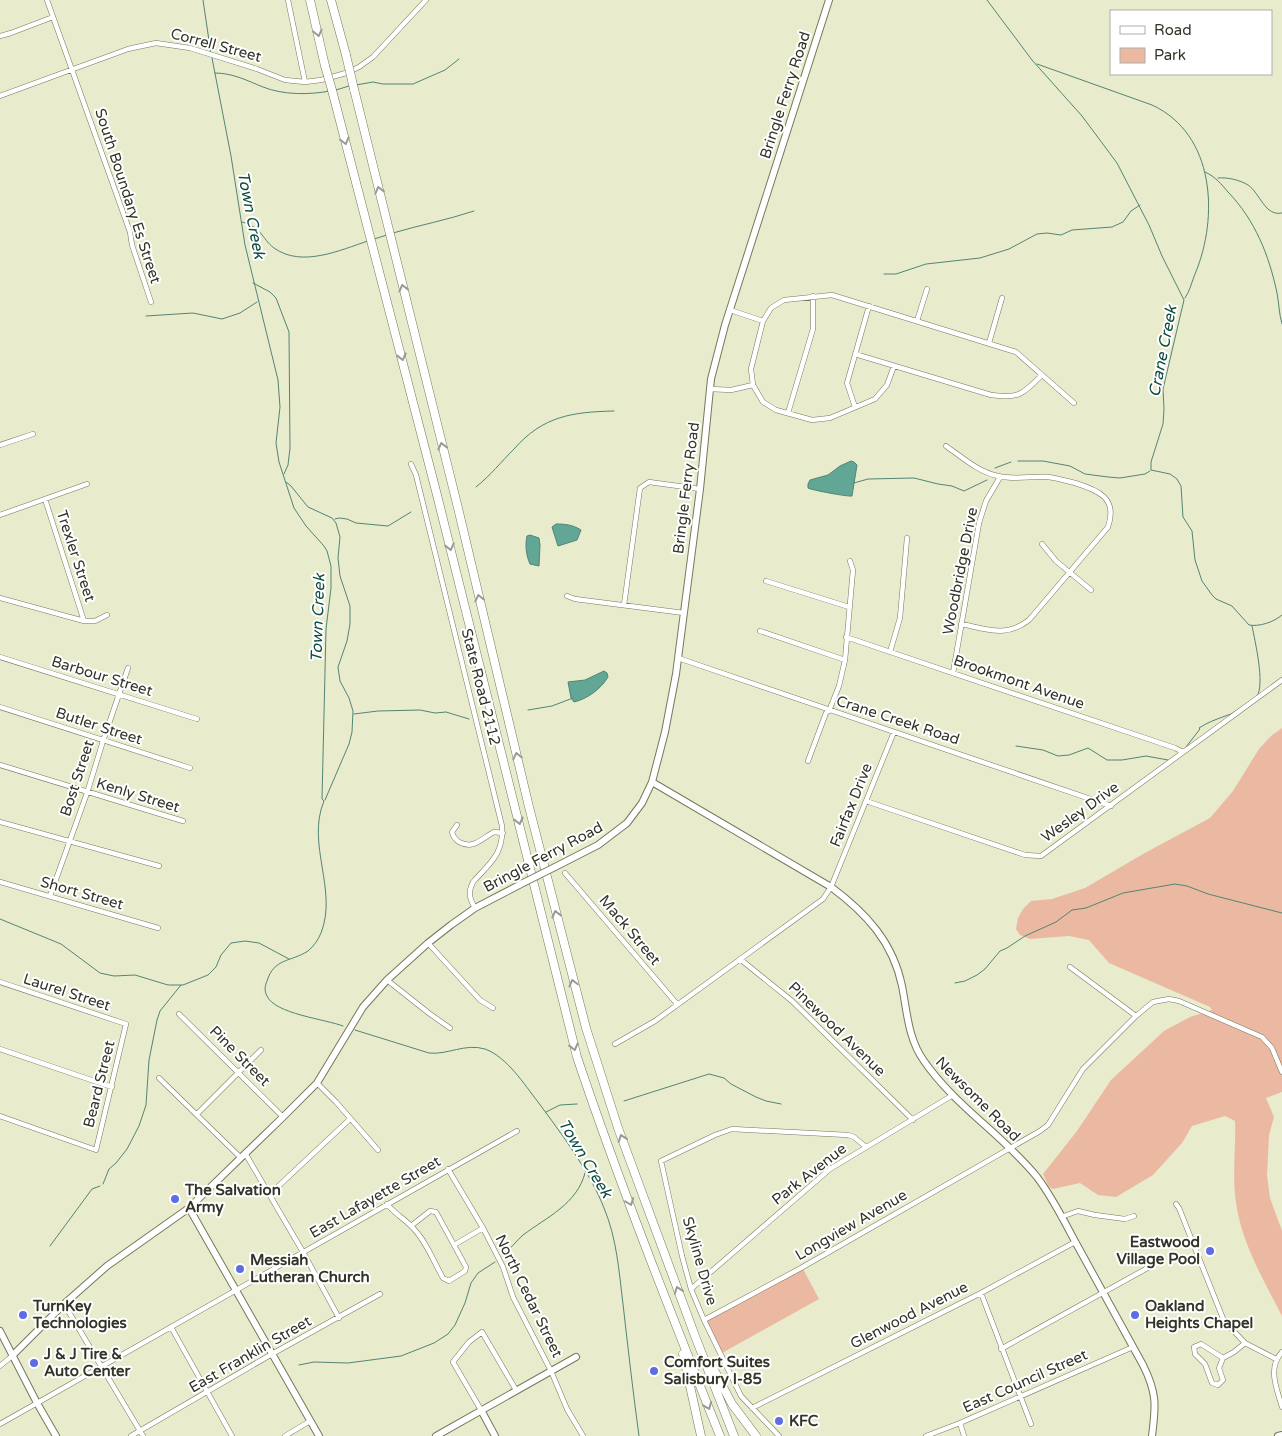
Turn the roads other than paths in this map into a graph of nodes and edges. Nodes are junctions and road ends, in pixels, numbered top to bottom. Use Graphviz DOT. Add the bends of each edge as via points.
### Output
graph roads {
  1 [pos="47,0"];
  2 [pos="288,0"];
  3 [pos="310,0"];
  4 [pos="331,0"];
  5 [pos="426,0"];
  6 [pos="829,0"];
  7 [pos="53,17"];
  8 [pos="0,36"];
  9 [pos="72,70"];
  10 [pos="306,82"];
  11 [pos="0,96"];
  12 [pos="927,289"];
  13 [pos="813,296"];
  14 [pos="1002,298"];
  15 [pos="151,302"];
  16 [pos="870,306"];
  17 [pos="730,310"];
  18 [pos="763,321"];
  19 [pos="917,321"];
  20 [pos="989,342"];
  21 [pos="855,354"];
  22 [pos="894,366"];
  23 [pos="1042,375"];
  24 [pos="752,385"];
  25 [pos="710,389"];
  26 [pos="1074,403"];
  27 [pos="855,407"];
  28 [pos="788,413"];
  29 [pos="33,434"];
  30 [pos="0,445"];
  31 [pos="946,446"];
  32 [pos="411,464"];
  33 [pos="1000,477"];
  34 [pos="87,484"];
  35 [pos="700,489"];
  36 [pos="45,500"];
  37 [pos="0,514"];
  38 [pos="907,538"];
  39 [pos="1042,544"];
  40 [pos="850,560"];
  41 [pos="1069,572"];
  42 [pos="766,581"];
  43 [pos="1091,590"];
  44 [pos="567,596"];
  45 [pos="0,598"];
  46 [pos="624,605"];
  47 [pos="849,607"];
  48 [pos="684,613"];
  49 [pos="107,615"];
  50 [pos="84,621"];
  51 [pos="961,624"];
  52 [pos="760,631"];
  53 [pos="846,637"];
  54 [pos="890,652"];
  55 [pos="0,657"];
  56 [pos="678,658"];
  57 [pos="845,660"];
  58 [pos="128,668"];
  59 [pos="953,673"];
  60 [pos="1282,680"];
  61 [pos="119,694"];
  62 [pos="0,707"];
  63 [pos="829,711"];
  64 [pos="197,719"];
  65 [pos="894,732"];
  66 [pos="103,741"];
  67 [pos="1183,752"];
  68 [pos="808,761"];
  69 [pos="0,765"];
  70 [pos="190,768"];
  71 [pos="652,782"];
  72 [pos="87,793"];
  73 [pos="866,801"];
  74 [pos="1111,806"];
  75 [pos="183,821"];
  76 [pos="0,822"];
  77 [pos="457,824"];
  78 [pos="503,833"];
  79 [pos="69,840"];
  80 [pos="159,866"];
  81 [pos="565,873"];
  82 [pos="0,882"];
  83 [pos="831,887"];
  84 [pos="50,896"];
  85 [pos="475,908"];
  86 [pos="158,928"];
  87 [pos="428,943"];
  88 [pos="740,959"];
  89 [pos="1070,967"];
  90 [pos="387,980"];
  91 [pos="0,982"];
  92 [pos="677,1004"];
  93 [pos="493,1008"];
  94 [pos="179,1014"];
  95 [pos="1136,1016"];
  96 [pos="126,1024"];
  97 [pos="450,1028"];
  98 [pos="615,1044"];
  99 [pos="0,1049"];
  100 [pos="261,1050"];
  101 [pos="238,1072"];
  102 [pos="1282,1072"];
  103 [pos="159,1078"];
  104 [pos="316,1083"];
  105 [pos="112,1087"];
  106 [pos="953,1095"];
  107 [pos="197,1114"];
  108 [pos="0,1116"];
  109 [pos="282,1117"];
  110 [pos="350,1119"];
  111 [pos="913,1120"];
  112 [pos="517,1131"];
  113 [pos="866,1147"];
  114 [pos="1010,1149"];
  115 [pos="378,1150"];
  116 [pos="243,1155"];
  117 [pos="448,1169"];
  118 [pos="270,1194"];
  119 [pos="387,1204"];
  120 [pos="1177,1205"];
  121 [pos="189,1208"];
  122 [pos="1134,1216"];
  123 [pos="1061,1217"];
  124 [pos="411,1226"];
  125 [pos="483,1228"];
  126 [pos="1076,1242"];
  127 [pos="454,1244"];
  128 [pos="303,1252"];
  129 [pos="1153,1265"];
  130 [pos="691,1289"];
  131 [pos="236,1290"];
  132 [pos="1103,1292"];
  133 [pos="981,1293"];
  134 [pos="380,1294"];
  135 [pos="64,1304"];
  136 [pos="339,1318"];
  137 [pos="704,1320"];
  138 [pos="171,1327"];
  139 [pos="677,1328"];
  140 [pos="0,1331"];
  141 [pos="695,1336"];
  142 [pos="1246,1343"];
  143 [pos="1133,1347"];
  144 [pos="1001,1349"];
  145 [pos="1282,1352"];
  146 [pos="272,1354"];
  147 [pos="12,1356"];
  148 [pos="576,1357"];
  149 [pos="1223,1358"];
  150 [pos="1276,1359"];
  151 [pos="0,1366"];
  152 [pos="101,1366"];
  153 [pos="551,1371"];
  154 [pos="516,1390"];
  155 [pos="207,1392"];
  156 [pos="1019,1396"];
  157 [pos="37,1403"];
  158 [pos="1282,1407"];
  159 [pos="752,1408"];
  160 [pos="481,1410"];
  161 [pos="310,1421"];
  162 [pos="960,1423"];
  163 [pos="0,1424"];
  164 [pos="1031,1424"];
  165 [pos="140,1431"];
  166 [pos="1282,1435"];
  167 [pos="56,1436"];
  168 [pos="131,1436"];
  169 [pos="143,1436"];
  170 [pos="232,1436"];
  171 [pos="285,1436"];
  172 [pos="318,1436"];
  173 [pos="436,1436"];
  174 [pos="495,1436"];
  175 [pos="583,1436"];
  176 [pos="701,1436"];
  177 [pos="720,1436"];
  178 [pos="734,1436"];
  179 [pos="756,1436"];
  180 [pos="779,1436"];
  181 [pos="926,1436"];
  182 [pos="964,1436"];
  183 [pos="1152,1436"];
  184 [pos="1278,1436"];
  1 -- 7 [label="street, South Boundary Es Street"];
  2 -- 10 [label="street"];
  3 -- 139 [label="highway, one-way, bridge" via="577,1057"];
  141 -- 4 [label="highway, one-way, bridge" via="618,1128 581,1009"];
  5 -- 10 [label="street, Correll Street" via="373,57 359,67"];
  6 -- 17 [label="street, Bringle Ferry Road"];
  7 -- 8 [label="street"];
  7 -- 9 [label="street, South Boundary Es Street"];
  9 -- 10 [label="street, Correll Street" via="128,49 156,43 190,48 285,80"];
  9 -- 11 [label="street, Correll Street"];
  9 -- 15 [label="street, South Boundary Es Street" via="130,232"];
  12 -- 19 [label="street"];
  13 -- 16 [label="street" via="832,295"];
  13 -- 18 [label="street" via="784,300 771,308"];
  13 -- 28 [label="street" via="813,329"];
  14 -- 20 [label="street"];
  16 -- 19 [label="street"];
  16 -- 21 [label="street"];
  17 -- 18 [label="street"];
  17 -- 25 [label="street, Bringle Ferry Road"];
  18 -- 24 [label="street" via="751,369"];
  19 -- 20 [label="street"];
  20 -- 23 [label="street" via="1016,352"];
  21 -- 22 [label="street"];
  21 -- 27 [label="street" via="847,383"];
  22 -- 23 [label="street" via="991,395 1008,397 1026,390"];
  22 -- 27 [label="street" via="888,385 875,399"];
  23 -- 26 [label="street"];
  24 -- 25 [label="street" via="731,390"];
  24 -- 28 [label="street" via="763,402"];
  25 -- 35 [label="street, Bringle Ferry Road"];
  27 -- 28 [label="street" via="830,418 812,420"];
  29 -- 30 [label="street"];
  31 -- 33 [label="street" via="979,469"];
  32 -- 78 [label="street, State Road 2112"];
  33 -- 41 [label="street" via="1050,478 1092,488 1102,494 1110,508 1108,526"];
  33 -- 51 [label="street, Woodbridge Drive" via="979,523"];
  34 -- 36 [label="street"];
  35 -- 46 [label="street" via="649,482 642,484 638,493"];
  35 -- 48 [label="street, Bringle Ferry Road"];
  36 -- 37 [label="street"];
  36 -- 50 [label="street, Trexler Street"];
  38 -- 54 [label="street" via="900,618"];
  39 -- 41 [label="street"];
  40 -- 47 [label="street" via="853,570"];
  41 -- 43 [label="street"];
  41 -- 51 [label="street" via="1020,628 1000,631"];
  42 -- 47 [label="street"];
  44 -- 46 [label="street"];
  45 -- 50 [label="street"];
  46 -- 48 [label="street"];
  47 -- 53 [label="street"];
  48 -- 56 [label="street, Bringle Ferry Road"];
  49 -- 50 [label="street" via="95,621"];
  51 -- 59 [label="street, Woodbridge Drive"];
  52 -- 57 [label="street"];
  53 -- 54 [label="street, Brookmont Avenue"];
  53 -- 57 [label="street"];
  54 -- 59 [label="street, Brookmont Avenue"];
  55 -- 61 [label="street, Barbour Street"];
  56 -- 63 [label="street, Crane Creek Road"];
  56 -- 71 [label="street, Bringle Ferry Road"];
  57 -- 63 [label="street" via="840,686"];
  58 -- 61 [label="street, Bost Street"];
  59 -- 67 [label="street, Brookmont Avenue"];
  60 -- 67 [label="street, Wesley Drive"];
  61 -- 64 [label="street, Barbour Street"];
  61 -- 66 [label="street, Bost Street"];
  62 -- 66 [label="street, Butler Street"];
  63 -- 65 [label="street, Crane Creek Road"];
  63 -- 68 [label="street"];
  65 -- 73 [label="street, Fairfax Drive"];
  65 -- 74 [label="street, Crane Creek Road"];
  66 -- 70 [label="street, Butler Street"];
  66 -- 72 [label="street, Bost Street"];
  67 -- 74 [label="street, Wesley Drive"];
  69 -- 72 [label="street, Kenly Street"];
  71 -- 83 [label="street, Newsome Road"];
  71 -- 85 [label="street, Bringle Ferry Road, bridge" via="637,810 611,836"];
  72 -- 75 [label="street, Kenly Street"];
  72 -- 79 [label="street, Bost Street"];
  73 -- 74 [label="street, Wesley Drive" via="1035,857"];
  73 -- 83 [label="street, Fairfax Drive"];
  76 -- 79 [label="street"];
  77 -- 78 [label="street" via="452,832 454,837 466,845 476,844 494,832"];
  78 -- 85 [label="street" via="499,852 470,888 469,898"];
  79 -- 80 [label="street"];
  79 -- 84 [label="street, Bost Street"];
  81 -- 92 [label="street, Mack Street"];
  82 -- 84 [label="street, Short Street"];
  83 -- 88 [label="street" via="823,899"];
  83 -- 106 [label="street, Newsome Road" via="864,916 891,951 916,1048"];
  84 -- 86 [label="street, Short Street"];
  85 -- 87 [label="street, Bringle Ferry Road"];
  87 -- 90 [label="street, Bringle Ferry Road"];
  87 -- 93 [label="street" via="480,1000"];
  88 -- 92 [label="street"];
  88 -- 111 [label="street, Pinewood Avenue" via="792,1001"];
  89 -- 95 [label="street"];
  90 -- 97 [label="street"];
  90 -- 104 [label="street, Bringle Ferry Road" via="363,1007"];
  91 -- 96 [label="street, Laurel Street"];
  92 -- 98 [label="street"];
  94 -- 101 [label="street, Pine Street"];
  95 -- 102 [label="street, Longview Avenue" via="1153,1002 1169,998 1178,1001 1262,1037 1272,1048"];
  95 -- 114 [label="street, Longview Avenue" via="1083,1070 1048,1125"];
  96 -- 105 [label="street, Beard Street"];
  99 -- 105 [label="street"];
  100 -- 101 [label="street"];
  101 -- 107 [label="street"];
  101 -- 109 [label="street, Pine Street"];
  103 -- 107 [label="street"];
  104 -- 109 [label="street, Bringle Ferry Road"];
  104 -- 110 [label="street"];
  105 -- 108 [label="street, Beard Street" via="96,1150"];
  106 -- 111 [label="street, Park Avenue"];
  106 -- 114 [label="street, Newsome Road"];
  107 -- 116 [label="street"];
  109 -- 116 [label="street, Bringle Ferry Road"];
  110 -- 115 [label="street"];
  110 -- 118 [label="street"];
  111 -- 113 [label="street, Park Avenue"];
  112 -- 117 [label="street, East Lafayette Street"];
  113 -- 130 [label="street, Park Avenue" via="830,1169"];
  113 -- 130 [label="street, Skyline Drive" via="848,1135 732,1129 661,1161"];
  114 -- 123 [label="street, Newsome Road" via="1038,1179"];
  114 -- 137 [label="street, Longview Avenue"];
  116 -- 118 [label="street"];
  116 -- 121 [label="street, Bringle Ferry Road"];
  117 -- 119 [label="street, East Lafayette Street"];
  117 -- 125 [label="street, North Cedar Street"];
  118 -- 128 [label="street"];
  119 -- 124 [label="street"];
  119 -- 128 [label="street, East Lafayette Street"];
  120 -- 142 [label="street" via="1224,1321"];
  121 -- 131 [label="street"];
  121 -- 135 [label="street, Bringle Ferry Road" via="107,1266"];
  122 -- 123 [label="street" via="1125,1219 1078,1211"];
  123 -- 126 [label="street, Newsome Road"];
  124 -- 127 [label="street" via="430,1211 436,1212"];
  124 -- 127 [label="street" via="449,1281 466,1267"];
  125 -- 127 [label="street"];
  125 -- 153 [label="street, North Cedar Street" via="503,1267 513,1297"];
  126 -- 132 [label="street, Newsome Road"];
  126 -- 133 [label="street, Glenwood Avenue"];
  128 -- 131 [label="street, East Lafayette Street"];
  128 -- 136 [label="street"];
  129 -- 132 [label="street"];
  130 -- 137 [label="street, Skyline Drive"];
  131 -- 138 [label="street, East Lafayette Street"];
  131 -- 146 [label="street"];
  132 -- 143 [label="street, Newsome Road"];
  132 -- 144 [label="street"];
  133 -- 144 [label="street"];
  133 -- 159 [label="street, Glenwood Avenue"];
  134 -- 136 [label="street, East Franklin Street"];
  135 -- 147 [label="street, Bringle Ferry Road"];
  135 -- 152 [label="street"];
  136 -- 146 [label="street, East Franklin Street"];
  137 -- 159 [label="street, Skyline Drive" via="733,1383"];
  138 -- 152 [label="street, East Lafayette Street"];
  138 -- 155 [label="street"];
  139 -- 176 [label="highway"];
  139 -- 177 [label="highway, one-way"];
  140 -- 147 [label="street"];
  141 -- 178 [label="highway"];
  141 -- 179 [label="highway" via="732,1404"];
  142 -- 149 [label="street"];
  142 -- 150 [label="street"];
  143 -- 156 [label="street, East Council Street"];
  143 -- 183 [label="street, Newsome Road" via="1154,1391"];
  144 -- 156 [label="street"];
  145 -- 150 [label="street"];
  146 -- 155 [label="street, East Franklin Street"];
  146 -- 161 [label="street"];
  147 -- 151 [label="street"];
  147 -- 157 [label="street"];
  148 -- 153 [label="street"];
  149 -- 149 [label="street" via="1201,1344 1194,1347 1195,1354 1205,1364 1215,1385 1223,1380 1219,1368"];
  150 -- 158 [label="street" via="1273,1376"];
  152 -- 157 [label="street, East Lafayette Street"];
  152 -- 165 [label="street"];
  153 -- 154 [label="street"];
  153 -- 175 [label="street, North Cedar Street"];
  154 -- 160 [label="street"];
  154 -- 160 [label="street" via="482,1332 453,1362"];
  155 -- 165 [label="street, East Franklin Street"];
  155 -- 170 [label="street"];
  156 -- 162 [label="street, East Council Street"];
  156 -- 164 [label="street"];
  157 -- 163 [label="street, East Lafayette Street"];
  157 -- 167 [label="street"];
  159 -- 180 [label="street, Skyline Drive"];
  160 -- 173 [label="street"];
  160 -- 174 [label="street"];
  161 -- 171 [label="street"];
  161 -- 172 [label="street"];
  162 -- 181 [label="street, East Council Street"];
  162 -- 182 [label="street"];
  165 -- 168 [label="street, East Franklin Street"];
  165 -- 169 [label="street"];
  166 -- 184 [label="street"];
}
